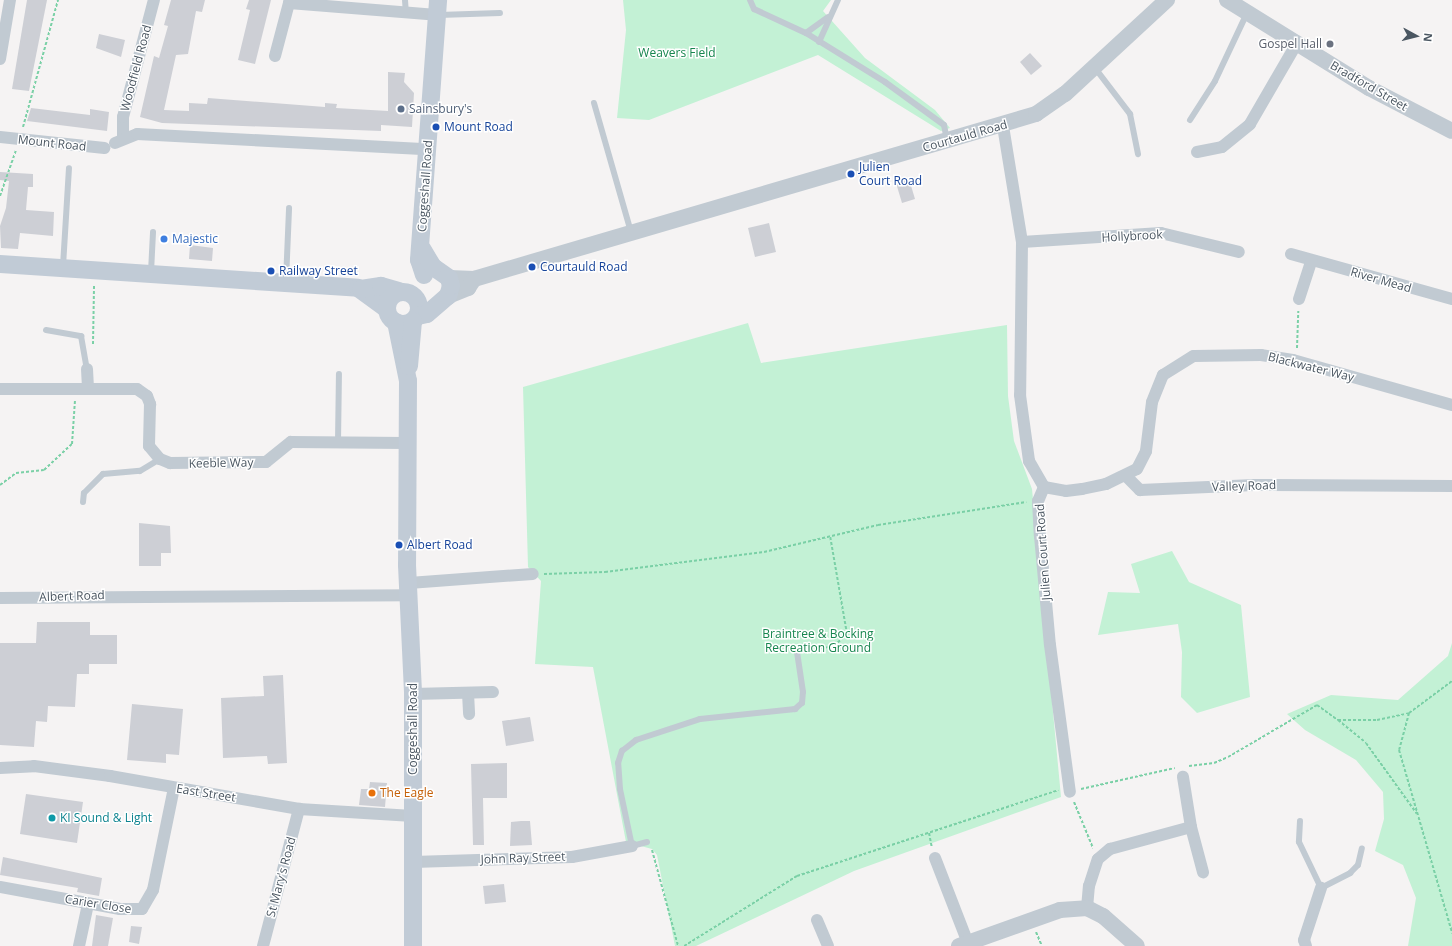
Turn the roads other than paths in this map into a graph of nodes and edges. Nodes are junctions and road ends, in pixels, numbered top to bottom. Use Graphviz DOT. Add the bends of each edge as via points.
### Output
graph roads {
  1 [pos="10,0"];
  2 [pos="154,0"];
  3 [pos="405,0"];
  4 [pos="750,0"];
  5 [pos="838,0"];
  6 [pos="1167,0"];
  7 [pos="1227,0"];
  8 [pos="438,8"];
  9 [pos="500,13"];
  10 [pos="1248,13"];
  11 [pos="406,14"];
  12 [pos="828,17"];
  13 [pos="806,33"];
  14 [pos="819,42"];
  15 [pos="1297,43"];
  16 [pos="275,56"];
  17 [pos="0,59"];
  18 [pos="1095,68"];
  19 [pos="594,103"];
  20 [pos="1190,120"];
  21 [pos="1003,126"];
  22 [pos="1452,131"];
  23 [pos="0,137"];
  24 [pos="947,142"];
  25 [pos="114,143"];
  26 [pos="427,149"];
  27 [pos="1197,152"];
  28 [pos="1138,154"];
  29 [pos="69,168"];
  30 [pos="289,208"];
  31 [pos="153,232"];
  32 [pos="631,232"];
  33 [pos="1022,242"];
  34 [pos="1239,252"];
  35 [pos="1291,254"];
  36 [pos="1311,261"];
  37 [pos="0,264"];
  38 [pos="63,267"];
  39 [pos="151,272"];
  40 [pos="286,280"];
  41 [pos="436,283"];
  42 [pos="361,289"];
  43 [pos="400,291"];
  44 [pos="1452,298"];
  45 [pos="1299,299"];
  46 [pos="403,317"];
  47 [pos="46,330"];
  48 [pos="87,369"];
  49 [pos="339,374"];
  50 [pos="0,389"];
  51 [pos="82,389"];
  52 [pos="1452,405"];
  53 [pos="338,442"];
  54 [pos="406,443"];
  55 [pos="160,459"];
  56 [pos="1126,476"];
  57 [pos="1452,486"];
  58 [pos="1044,487"];
  59 [pos="83,502"];
  60 [pos="533,574"];
  61 [pos="409,589"];
  62 [pos="0,598"];
  63 [pos="797,652"];
  64 [pos="493,692"];
  65 [pos="468,693"];
  66 [pos="414,694"];
  67 [pos="469,714"];
  68 [pos="0,768"];
  69 [pos="1183,777"];
  70 [pos="174,788"];
  71 [pos="1070,792"];
  72 [pos="300,809"];
  73 [pos="413,816"];
  74 [pos="1300,821"];
  75 [pos="1191,827"];
  76 [pos="647,842"];
  77 [pos="632,846"];
  78 [pos="1362,848"];
  79 [pos="935,858"];
  80 [pos="413,862"];
  81 [pos="1203,872"];
  82 [pos="0,887"];
  83 [pos="1321,888"];
  84 [pos="88,904"];
  85 [pos="1087,908"];
  86 [pos="817,920"];
  87 [pos="964,944"];
  88 [pos="79,946"];
  89 [pos="263,946"];
  90 [pos="413,946"];
  91 [pos="828,946"];
  92 [pos="1137,946"];
  93 [pos="1306,946"];
  1 -- 17 [label="street"];
  2 -- 25 [label="street, Woodfield Road" via="122,122"];
  3 -- 11 [label="lane"];
  4 -- 13 [label="lane" via="754,9"];
  5 -- 12 [label="lane"];
  6 -- 18 [label="street, Courtauld Road"];
  7 -- 10 [label="street, Bradford Street"];
  8 -- 9 [label="lane"];
  8 -- 11 [label="street"];
  8 -- 26 [label="main road, Coggeshall Road"];
  10 -- 15 [label="street, Bradford Street"];
  10 -- 20 [label="lane" via="1215,81"];
  11 -- 16 [label="street" via="289,3"];
  12 -- 13 [label="lane"];
  12 -- 14 [label="lane"];
  13 -- 14 [label="lane"];
  14 -- 24 [label="lane" via="859,64 944,125"];
  15 -- 22 [label="street, Bradford Street" via="1369,88"];
  15 -- 27 [label="street" via="1250,124 1222,147"];
  18 -- 21 [label="street, Courtauld Road" via="1036,114"];
  18 -- 28 [label="lane" via="1130,114"];
  19 -- 32 [label="lane"];
  21 -- 24 [label="street, Courtauld Road"];
  21 -- 33 [label="street, Julien Court Road"];
  23 -- 25 [label="street, Mount Road"];
  24 -- 32 [label="street, Courtauld Road"];
  25 -- 26 [label="street, Mount Road" via="142,134"];
  26 -- 41 [label="main road, Coggeshall Road" via="422,249 419,260"];
  29 -- 38 [label="lane"];
  30 -- 40 [label="lane"];
  31 -- 39 [label="lane"];
  32 -- 41 [label="street, Courtauld Road" via="474,279"];
  33 -- 34 [label="street, Hollybrook" via="1161,233"];
  33 -- 58 [label="street, Julien Court Road" via="1020,395 1029,461"];
  35 -- 36 [label="street, River Mead"];
  36 -- 44 [label="street, River Mead"];
  36 -- 45 [label="street"];
  37 -- 38 [label="main road"];
  38 -- 39 [label="main road"];
  39 -- 40 [label="main road"];
  40 -- 42 [label="main road"];
  41 -- 43 [label="main road" via="414,278"];
  41 -- 46 [label="main road" via="427,314"];
  42 -- 43 [label="main road" via="381,286"];
  42 -- 46 [label="main road"];
  43 -- 46 [label="main road" via="388,300"];
  43 -- 46 [label="main road" via="415,299"];
  46 -- 54 [label="main road, Coggeshall Road" via="408,381"];
  47 -- 48 [label="lane" via="81,336"];
  48 -- 51 [label="street"];
  49 -- 53 [label="lane"];
  50 -- 51 [label="street"];
  51 -- 55 [label="street" via="137,389 147,396 149,446"];
  52 -- 56 [label="street, Blackwater Way" via="1297,362 1261,355 1194,356 1177,364 1163,375 1152,402 1146,451 1137,469"];
  53 -- 54 [label="street, Keeble Way"];
  53 -- 55 [label="street, Keeble Way" via="291,442 266,462 170,463"];
  54 -- 61 [label="main road, Coggeshall Road"];
  55 -- 59 [label="lane" via="140,471 103,474 84,493"];
  56 -- 57 [label="street, Valley Road" via="1140,490 1254,485"];
  56 -- 58 [label="street" via="1066,491"];
  58 -- 71 [label="street, Julien Court Road" via="1038,501 1050,645"];
  60 -- 61 [label="street"];
  61 -- 62 [label="street, Albert Road"];
  61 -- 66 [label="main road, Coggeshall Road"];
  63 -- 77 [label="lane" via="803,697 795,709 700,719 636,740 622,751 618,763 620,789"];
  64 -- 65 [label="street"];
  65 -- 66 [label="street"];
  65 -- 67 [label="street"];
  66 -- 73 [label="main road, Coggeshall Road"];
  68 -- 70 [label="street, East Street" via="34,766"];
  69 -- 75 [label="street"];
  70 -- 72 [label="street, East Street"];
  70 -- 84 [label="street, Carier Close" via="149,901 142,909 134,910"];
  72 -- 73 [label="street, East Street"];
  72 -- 89 [label="street, St Mary's Road"];
  73 -- 80 [label="main road, Coggeshall Road"];
  74 -- 83 [label="lane" via="1299,842"];
  75 -- 81 [label="street"];
  75 -- 85 [label="street" via="1110,849 1098,859 1089,886"];
  76 -- 77 [label="lane"];
  77 -- 80 [label="street, John Ray Street" via="572,857"];
  78 -- 83 [label="lane" via="1358,865 1350,873"];
  79 -- 87 [label="street"];
  80 -- 90 [label="main road, Coggeshall Road"];
  82 -- 84 [label="street, Carier Close"];
  83 -- 93 [label="street" via="1308,926"];
  84 -- 88 [label="street"];
  85 -- 87 [label="street" via="1060,910"];
  85 -- 92 [label="street" via="1103,916"];
  86 -- 91 [label="street"];
}
